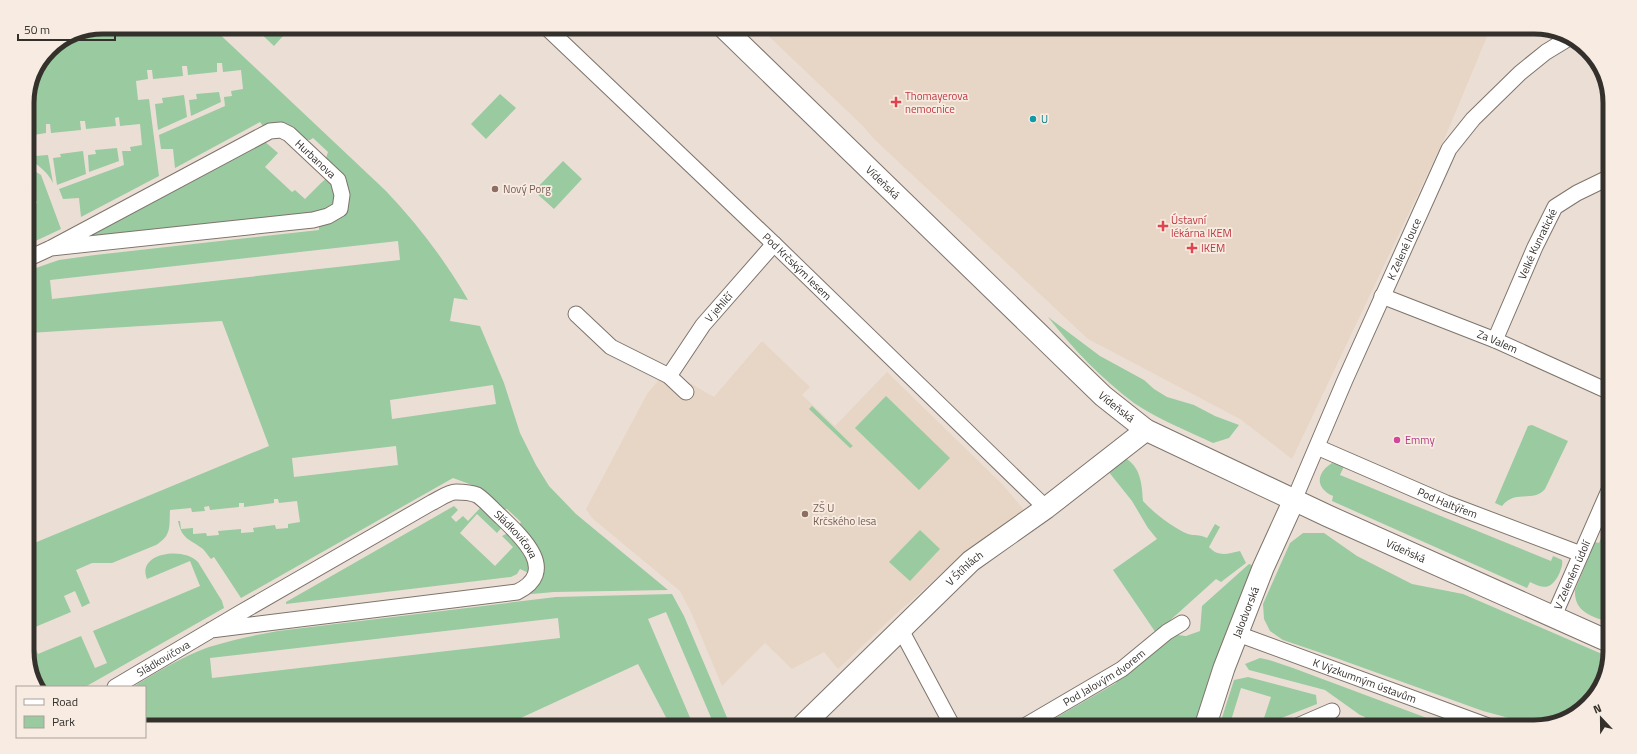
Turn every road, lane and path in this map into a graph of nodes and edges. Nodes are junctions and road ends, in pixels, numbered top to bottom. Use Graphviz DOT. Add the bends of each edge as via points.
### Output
graph roads {
  1 [pos="553,34"];
  2 [pos="730,34"];
  3 [pos="1564,41"];
  4 [pos="1603,180"];
  5 [pos="774,244"];
  6 [pos="51,248"];
  7 [pos="34,255"];
  8 [pos="1382,296"];
  9 [pos="576,314"];
  10 [pos="1495,340"];
  11 [pos="669,376"];
  12 [pos="1603,389"];
  13 [pos="686,392"];
  14 [pos="1146,430"];
  15 [pos="1316,447"];
  16 [pos="1294,500"];
  17 [pos="1603,504"];
  18 [pos="1046,508"];
  19 [pos="1581,554"];
  20 [pos="1553,618"];
  21 [pos="1182,623"];
  22 [pos="212,630"];
  23 [pos="901,630"];
  24 [pos="1238,634"];
  25 [pos="1603,639"];
  26 [pos="117,686"];
  27 [pos="1332,710"];
  28 [pos="808,720"];
  29 [pos="949,720"];
  30 [pos="1035,720"];
  31 [pos="1207,720"];
  32 [pos="1310,720"];
  33 [pos="1473,720"];
  1 -- 5 [label="street, Pod Krčským lesem"];
  2 -- 14 [label="main road, Vídeňská" via="1103,396"];
  3 -- 8 [label="street, K Zelené louce" via="1524,69 1473,119 1449,149"];
  4 -- 10 [label="street, Velké Kunratické" via="1555,207"];
  5 -- 11 [label="street, V jehličí" via="703,325"];
  5 -- 18 [label="street, Pod Krčským lesem"];
  6 -- 6 [label="street, Hurbanova" via="270,131 281,130 289,134 338,180 342,195 340,209 313,220"];
  6 -- 7 [label="street, Hurbanova"];
  8 -- 10 [label="street, Za Valem"];
  8 -- 15 [label="street, K Zelené louce"];
  9 -- 11 [label="street" via="611,347"];
  10 -- 12 [label="street, Za Valem"];
  11 -- 13 [label="street"];
  14 -- 16 [label="main road, Vídeňská"];
  14 -- 18 [label="main road, V Štíhlách"];
  15 -- 16 [label="street, K Zelené louce"];
  15 -- 19 [label="street, Pod Haltýřem" via="1446,503"];
  16 -- 20 [label="main road, Vídeňská"];
  16 -- 24 [label="main road, Jalodvorská" via="1263,568"];
  17 -- 19 [label="street, V Zeleném údolí"];
  18 -- 23 [label="main road, V Štíhlách" via="971,561"];
  19 -- 20 [label="street, V Zeleném údolí"];
  20 -- 25 [label="main road, Vídeňská"];
  21 -- 30 [label="street, Pod Jalovým dvorem" via="1122,669"];
  22 -- 22 [label="street, Sládkovičova" via="517,592 527,587 536,575 535,558 520,535 477,495 454,492"];
  22 -- 26 [label="street, Sládkovičova"];
  23 -- 28 [label="main road, V Štíhlách"];
  23 -- 29 [label="street"];
  24 -- 31 [label="main road, Jalodvorská"];
  24 -- 33 [label="street, K Výzkumným ústavům"];
  27 -- 32 [label="street"];
}
